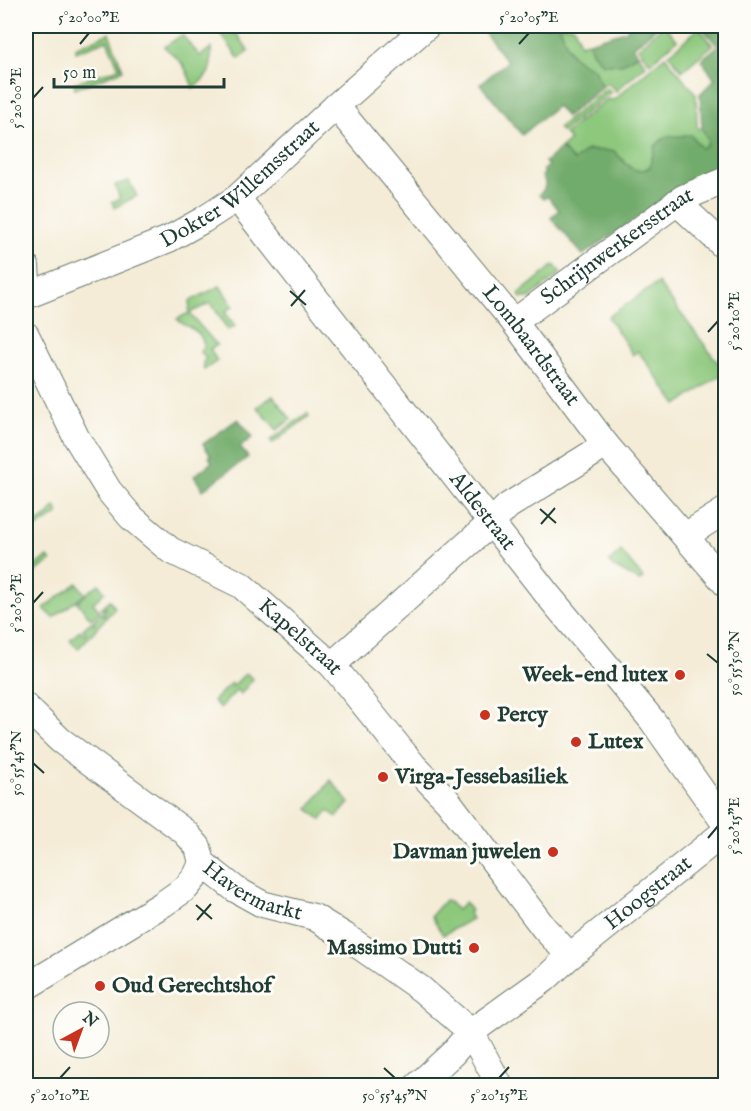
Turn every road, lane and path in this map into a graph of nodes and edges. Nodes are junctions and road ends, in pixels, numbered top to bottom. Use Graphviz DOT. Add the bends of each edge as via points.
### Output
graph roads {
  1 [pos="427,26"];
  2 [pos="336,106"];
  3 [pos="726,180"];
  4 [pos="237,198"];
  5 [pos="677,202"];
  6 [pos="726,248"];
  7 [pos="26,266"];
  8 [pos="26,285"];
  9 [pos="26,296"];
  10 [pos="514,322"];
  11 [pos="26,335"];
  12 [pos="606,445"];
  13 [pos="726,510"];
  14 [pos="491,523"];
  15 [pos="685,536"];
  16 [pos="726,584"];
  17 [pos="332,665"];
  18 [pos="26,707"];
  19 [pos="726,825"];
  20 [pos="726,831"];
  21 [pos="202,863"];
  22 [pos="570,956"];
  23 [pos="26,987"];
  24 [pos="471,1032"];
  25 [pos="417,1086"];
  26 [pos="500,1086"];
  1 -- 2 [label="street, Dokter Willemsstraat"];
  2 -- 4 [label="street, Dokter Willemsstraat"];
  2 -- 10 [label="street, Lombaardstraat"];
  3 -- 5 [label="street, Schrijnwerkersstraat"];
  4 -- 9 [label="street, Dokter Willemsstraat" via="169,239"];
  4 -- 14 [label="street, Aldestraat"];
  5 -- 6 [label="street"];
  5 -- 10 [label="street, Schrijnwerkersstraat"];
  7 -- 8 [label="street"];
  10 -- 12 [label="street, Lombaardstraat"];
  11 -- 17 [label="street, Kapelstraat" via="76,437 131,517 170,550 241,585"];
  12 -- 14 [label="street" via="508,506"];
  12 -- 15 [label="street, Lombaardstraat"];
  13 -- 15 [label="street"];
  14 -- 17 [label="street"];
  14 -- 19 [label="street, Aldestraat" via="652,720"];
  15 -- 16 [label="street, Lombaardstraat"];
  17 -- 22 [label="street, Kapelstraat" via="414,766 448,801 544,928"];
  18 -- 21 [label="street, Havermarkt" via="60,740 185,832 198,847"];
  20 -- 22 [label="street, Hoogstraat"];
  21 -- 23 [label="street" via="186,888"];
  21 -- 24 [label="street, Havermarkt" via="262,904 314,917 345,936 421,989"];
  22 -- 24 [label="street, Hoogstraat" via="545,979"];
  24 -- 25 [label="street, Hoogstraat"];
  24 -- 26 [label="street"];
}
